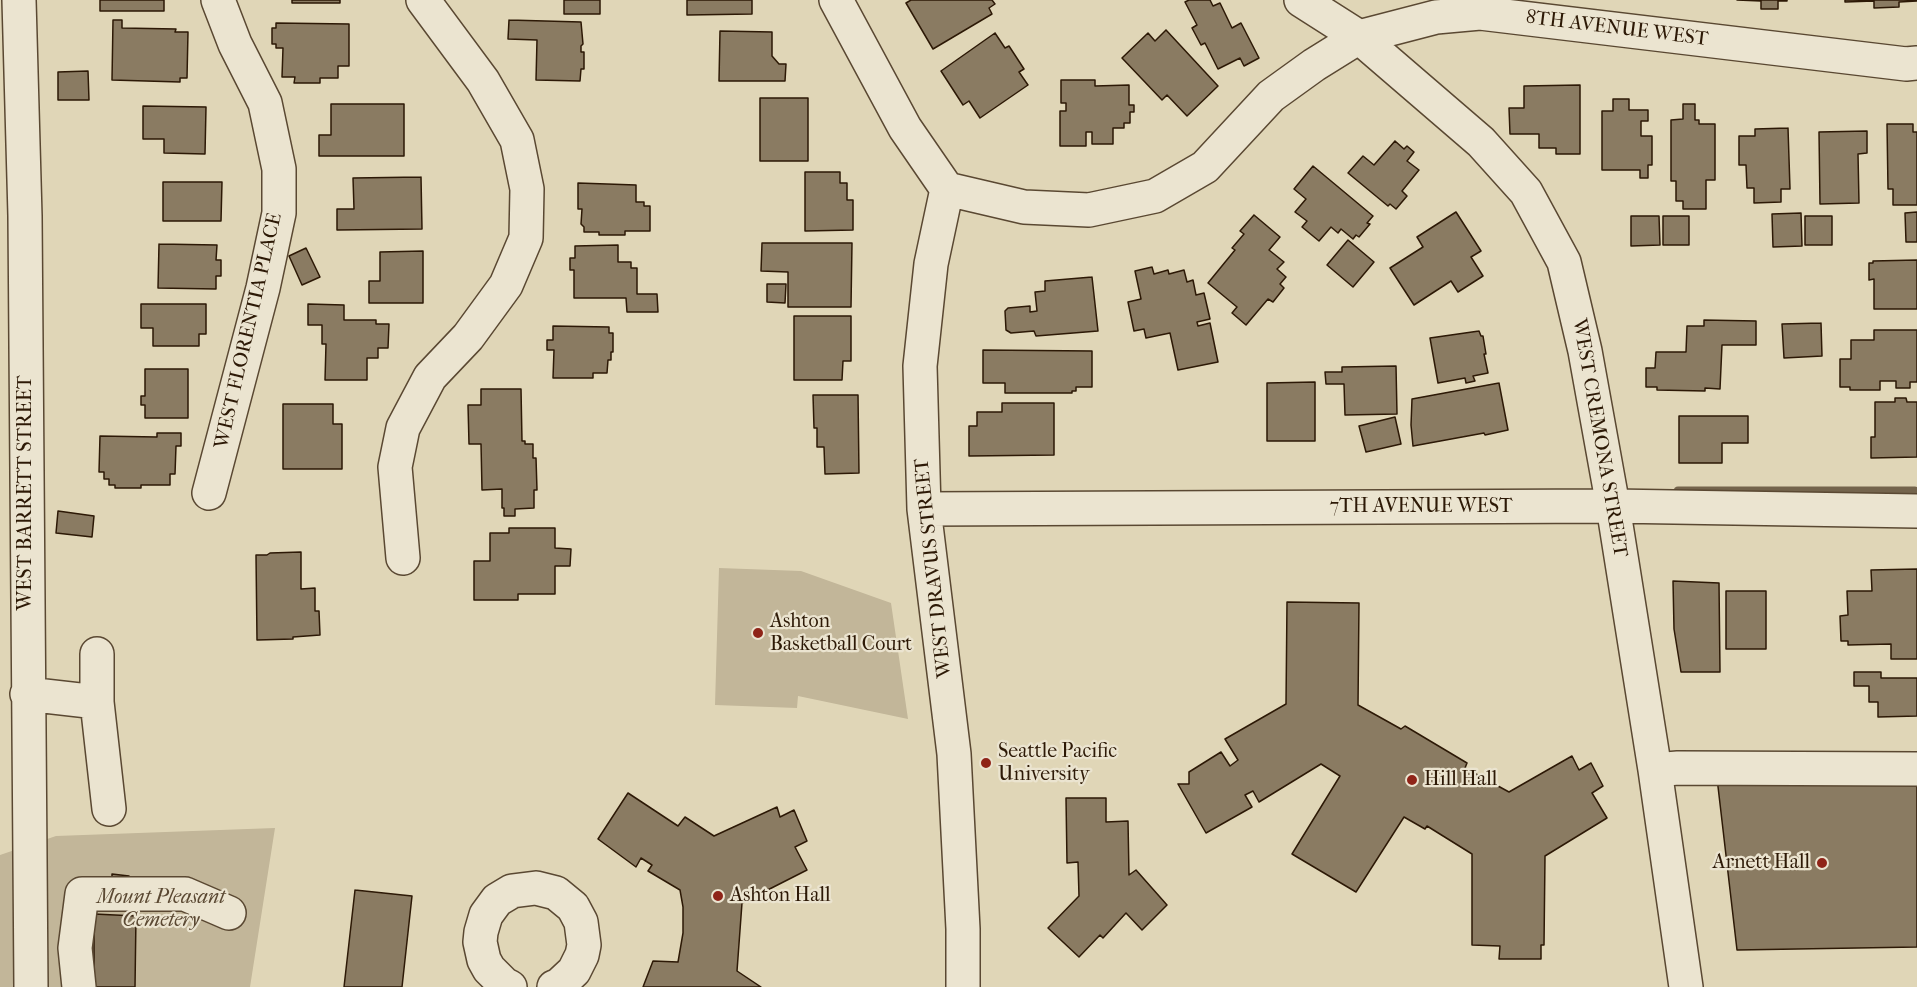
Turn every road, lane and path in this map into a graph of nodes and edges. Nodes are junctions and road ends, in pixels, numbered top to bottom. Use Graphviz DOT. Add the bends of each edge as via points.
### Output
graph roads {
  1 [pos="218,0"];
  2 [pos="423,0"];
  3 [pos="836,0"];
  4 [pos="1301,0"];
  5 [pos="13,17"];
  6 [pos="1359,37"];
  7 [pos="1917,63"];
  8 [pos="946,189"];
  9 [pos="209,493"];
  10 [pos="1613,506"];
  11 [pos="924,509"];
  12 [pos="1917,511"];
  13 [pos="403,558"];
  14 [pos="96,654"];
  15 [pos="18,702"];
  16 [pos="97,702"];
  17 [pos="1917,769"];
  18 [pos="1655,770"];
  19 [pos="110,809"];
  20 [pos="229,913"];
  21 [pos="31,987"];
  22 [pos="79,987"];
  23 [pos="510,987"];
  24 [pos="554,987"];
  25 [pos="963,987"];
  26 [pos="1686,987"];
  1 -- 9 [label="street, WEST FLORENTIA PLACE" via="265,103 279,169 279,213"];
  2 -- 13 [label="street" via="483,81 517,140 527,189 526,238 506,285 468,337 430,377 403,428 395,467"];
  3 -- 8 [label="street" via="905,128"];
  4 -- 6 [label="street, WEST CREMONA STREET"];
  5 -- 15 [label="street, WEST BARRETT STREET" via="25,228"];
  6 -- 7 [label="street, 8TH AVENUE WEST" via="1436,17 1480,13"];
  6 -- 8 [label="street, 8TH AVENUE WEST" via="1271,96 1205,167 1155,196 1089,210 1024,207"];
  6 -- 10 [label="street, WEST CREMONA STREET" via="1481,142 1526,192 1564,261"];
  8 -- 11 [label="street, WEST DRAVUS STREET" via="931,264 920,366"];
  10 -- 11 [label="street, 7TH AVENUE WEST"];
  10 -- 12 [label="street, 7TH AVENUE WEST"];
  10 -- 18 [label="street, WEST CREMONA STREET"];
  11 -- 25 [label="street, WEST DRAVUS STREET" via="954,754"];
  14 -- 16 [label="street"];
  15 -- 16 [label="street"];
  15 -- 21 [label="street, WEST BARRETT STREET"];
  16 -- 19 [label="street"];
  17 -- 18 [label="street"];
  18 -- 26 [label="street, WEST CREMONA STREET"];
  20 -- 22 [label="street" via="185,894 82,894 75,948"];
  23 -- 24 [label="street" via="489,969 482,951 481,932 486,915 497,900 512,891 536,888 556,893 573,907 581,922 582,955 574,971"];
}
